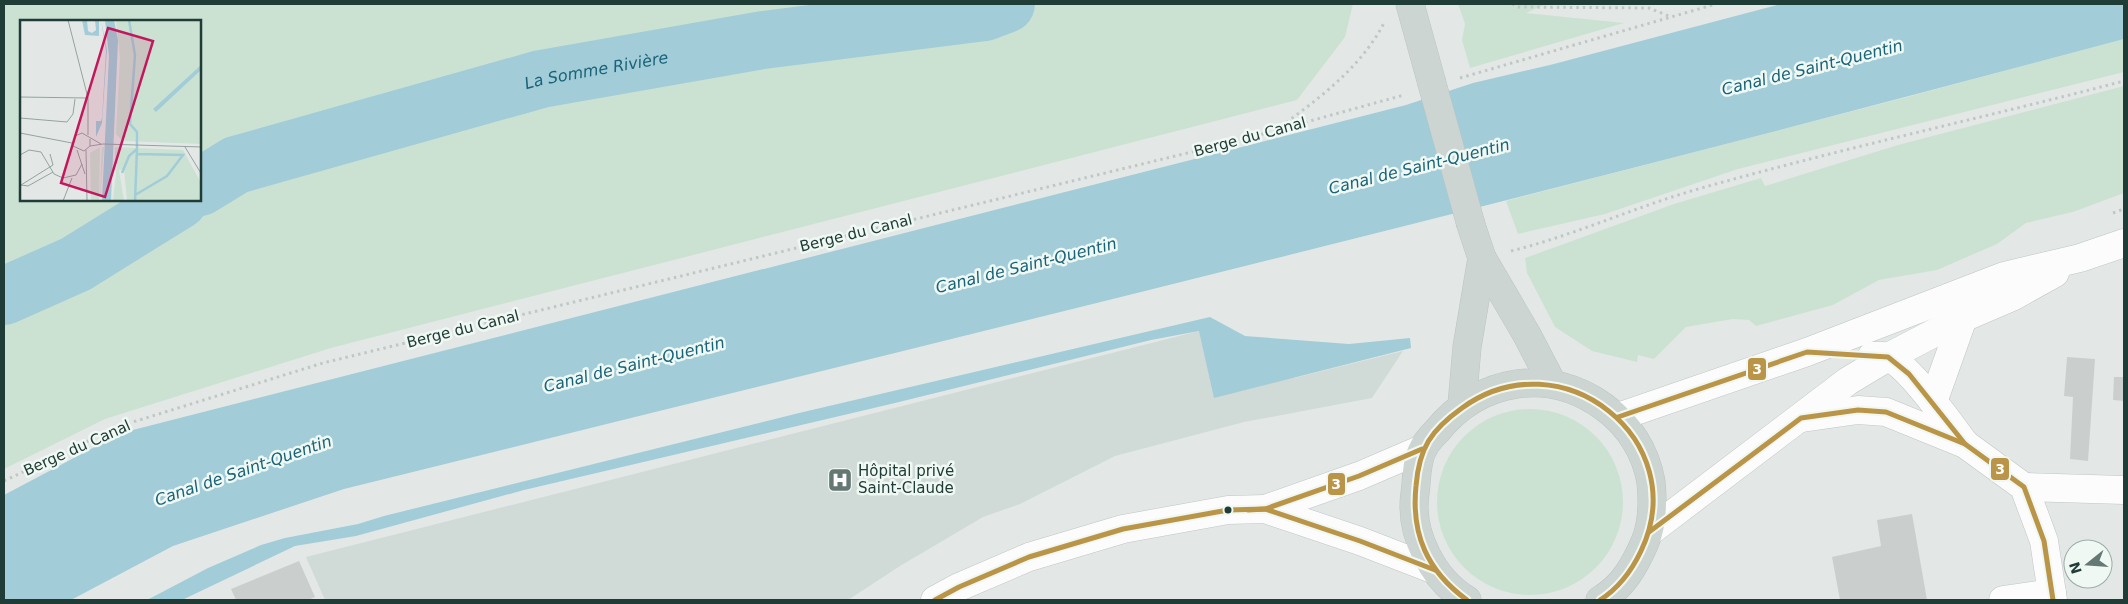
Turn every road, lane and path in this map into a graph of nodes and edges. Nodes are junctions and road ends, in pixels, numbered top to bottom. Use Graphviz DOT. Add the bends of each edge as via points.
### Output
graph roads {
  1 [pos="1410,4"];
  2 [pos="1512,4"];
  3 [pos="1716,4"];
  4 [pos="1671,17"];
  5 [pos="1385,20"];
  6 [pos="1443,80"];
  7 [pos="2124,81"];
  8 [pos="1408,93"];
  9 [pos="1273,132"];
  10 [pos="2124,243"];
  11 [pos="1482,258"];
  12 [pos="2080,258"];
  13 [pos="1963,318"];
  14 [pos="1807,352"];
  15 [pos="1888,357"];
  16 [pos="1552,383"];
  17 [pos="1933,402"];
  18 [pos="1462,405"];
  19 [pos="1618,417"];
  20 [pos="1800,418"];
  21 [pos="1965,444"];
  22 [pos="1422,449"];
  23 [pos="4,481"];
  24 [pos="2024,487"];
  25 [pos="2124,490"];
  26 [pos="1265,509"];
  27 [pos="1649,532"];
  28 [pos="1435,570"];
  29 [pos="961,594"];
  30 [pos="2052,597"];
  31 [pos="934,600"];
  32 [pos="1466,600"];
  33 [pos="1600,600"];
  34 [pos="2003,600"];
  1 -- 6 [label="main road"];
  2 -- 4 [label="path" via="1518,7 1649,8"];
  3 -- 4 [label="path"];
  4 -- 6 [label="path"];
  5 -- 9 [label="path" via="1373,43 1326,94"];
  6 -- 11 [label="main road, bridge" via="1471,225"];
  7 -- 11 [label="path" via="1695,190 1589,228"];
  8 -- 9 [label="path, Berge du Canal"];
  9 -- 23 [label="path, Berge du Canal" via="323,364 120,426"];
  10 -- 12 [label="street"];
  11 -- 16 [label="main road"];
  11 -- 18 [label="main road" via="1467,347"];
  12 -- 13 [label="street" via="2012,297"];
  12 -- 14 [label="street" via="2004,276"];
  13 -- 15 [label="street"];
  13 -- 17 [label="street"];
  14 -- 15 [label="street"];
  14 -- 19 [label="street"];
  15 -- 17 [label="street" via="1909,374"];
  15 -- 20 [label="street" via="1848,381"];
  16 -- 18 [label="main road" via="1520,382 1490,390"];
  16 -- 19 [label="main road" via="1588,395"];
  17 -- 21 [label="street"];
  18 -- 22 [label="main road"];
  19 -- 27 [label="main road" via="1637,442 1649,471 1653,501"];
  20 -- 21 [label="street" via="1858,410 1886,412"];
  20 -- 27 [label="street"];
  21 -- 24 [label="street"];
  22 -- 26 [label="street" via="1359,476"];
  22 -- 28 [label="main road" via="1413,503 1419,538"];
  24 -- 25 [label="street"];
  24 -- 30 [label="street" via="2044,540"];
  26 -- 28 [label="street"];
  26 -- 29 [label="street" via="1228,510 1123,529 1029,557"];
  27 -- 33 [label="main road" via="1634,567 1608,596"];
  28 -- 32 [label="main road"];
  29 -- 31 [label="street"];
  30 -- 34 [label="street"];
}
